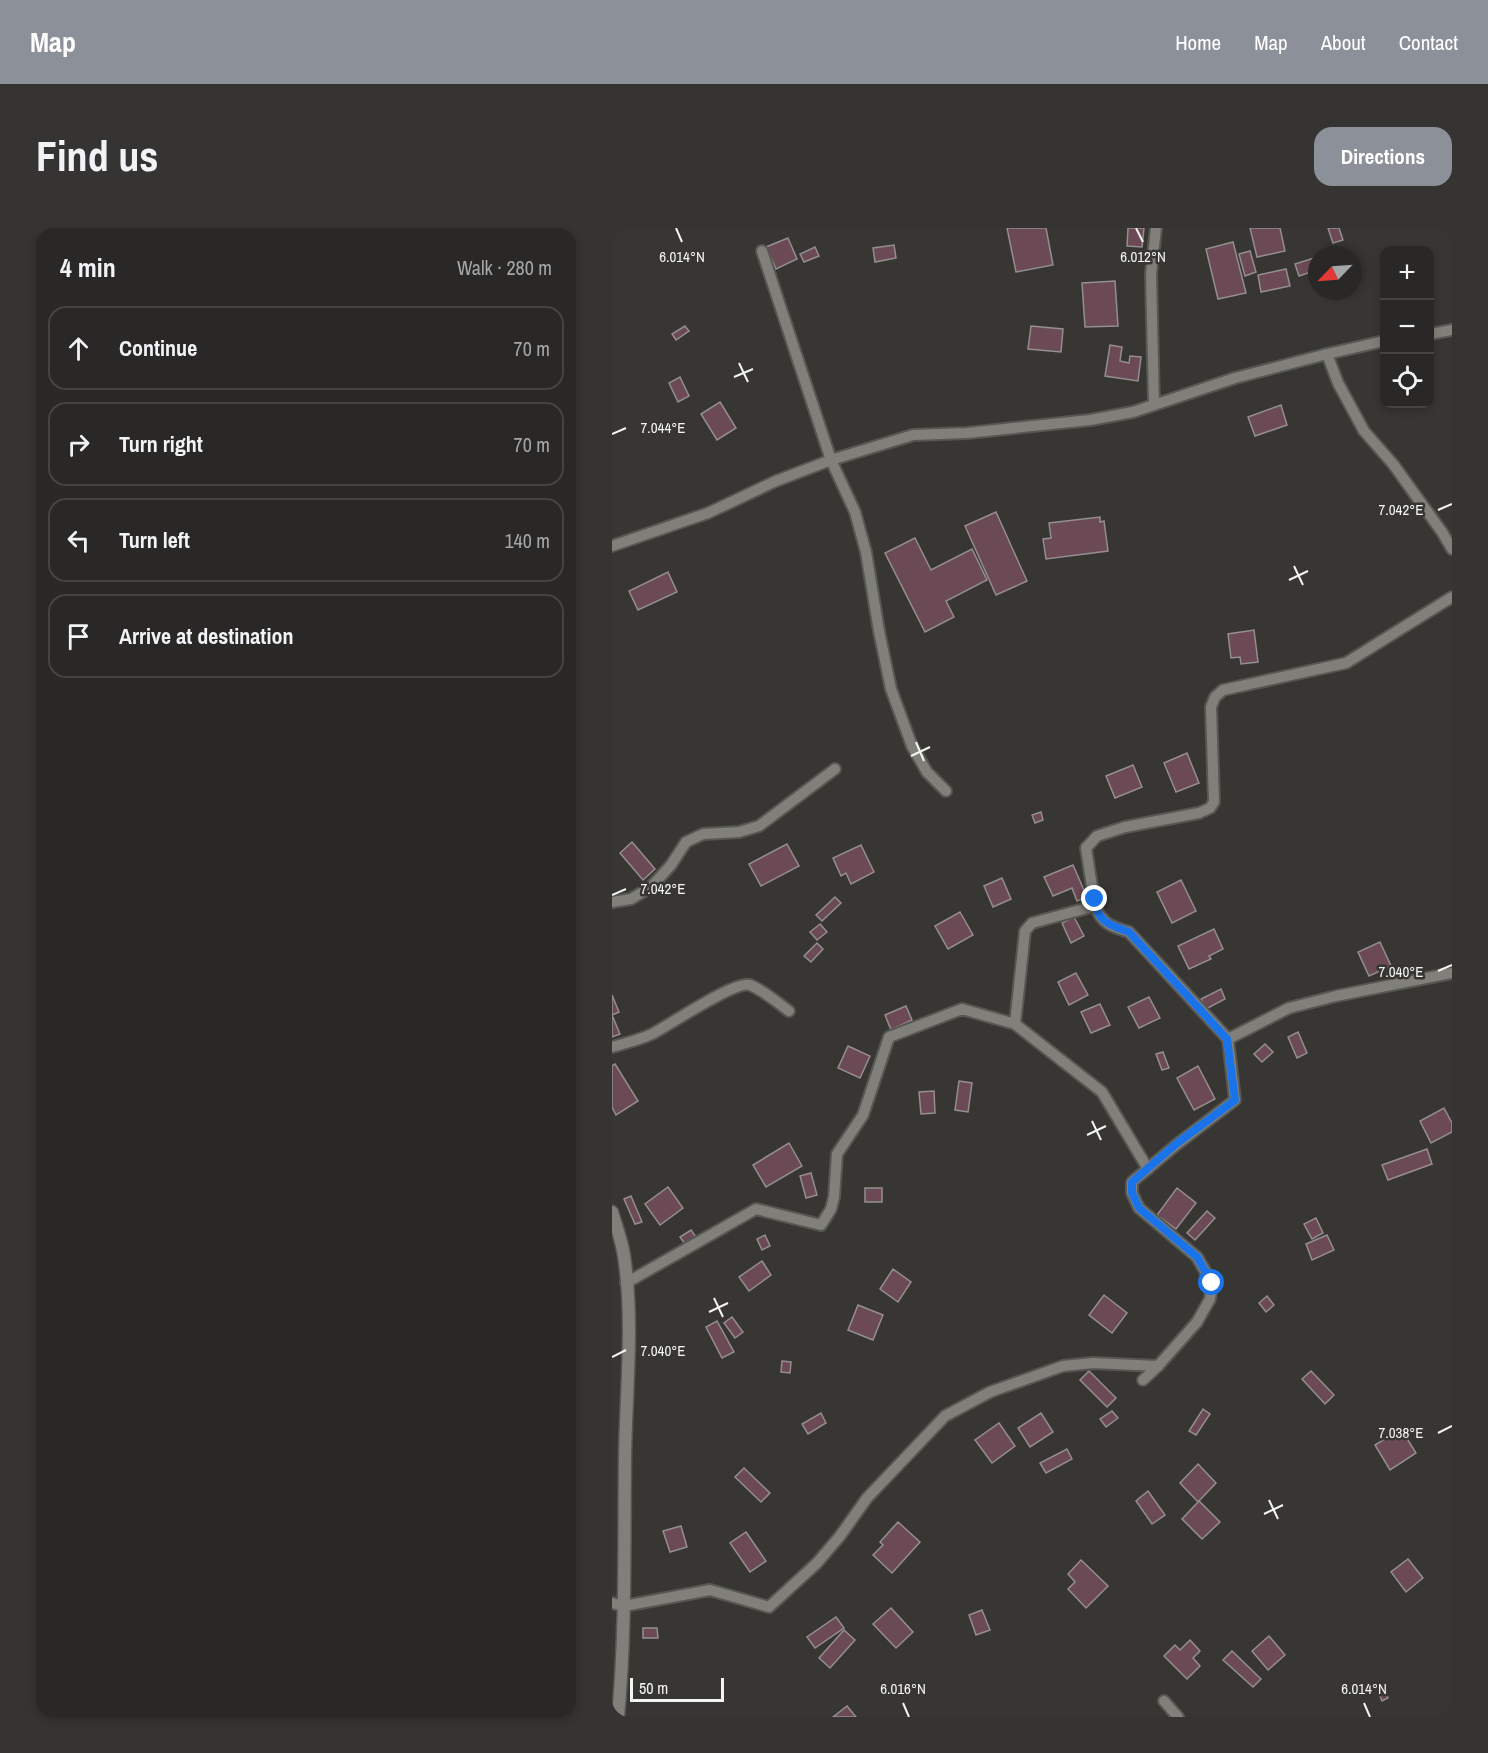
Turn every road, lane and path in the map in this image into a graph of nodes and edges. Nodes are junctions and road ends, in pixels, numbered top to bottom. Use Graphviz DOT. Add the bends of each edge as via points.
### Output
graph roads {
  1 [pos="1156,228"];
  2 [pos="762,251"];
  3 [pos="1452,330"];
  4 [pos="1434,333"];
  5 [pos="1380,342"];
  6 [pos="1327,354"];
  7 [pos="1154,405"];
  8 [pos="831,460"];
  9 [pos="612,546"];
  10 [pos="1452,549"];
  11 [pos="1452,597"];
  12 [pos="835,769"];
  13 [pos="946,791"];
  14 [pos="612,902"];
  15 [pos="1095,906"];
  16 [pos="1452,973"];
  17 [pos="789,1011"];
  18 [pos="1015,1024"];
  19 [pos="1227,1039"];
  20 [pos="612,1047"];
  21 [pos="1148,1169"];
  22 [pos="612,1212"];
  23 [pos="615,1230"];
  24 [pos="626,1284"];
  25 [pos="1158,1366"];
  26 [pos="1143,1380"];
  27 [pos="618,1604"];
  28 [pos="1164,1701"];
  29 [pos="618,1717"];
  30 [pos="1178,1717"];
  1 -- 7 [label="street" via="1150,274"];
  2 -- 8 [label="street"];
  3 -- 4 [label="street"];
  5 -- 6 [label="street"];
  6 -- 7 [label="street"];
  6 -- 10 [label="street" via="1364,431 1393,464"];
  7 -- 8 [label="street" via="1090,420 967,434 913,435"];
  8 -- 9 [label="street" via="708,513"];
  8 -- 13 [label="street" via="855,512 866,552 891,689 912,746 927,772"];
  11 -- 15 [label="street" via="1346,663 1223,690 1211,707 1214,802 1198,813 1097,836 1086,848"];
  12 -- 14 [label="street" via="759,826 739,832 703,834 686,843 651,887 631,899"];
  15 -- 18 [label="street" via="1032,923 1025,932"];
  15 -- 19 [label="street" via="1110,926 1129,932"];
  16 -- 19 [label="street" via="1289,1008"];
  17 -- 20 [label="street" via="749,985 741,985 651,1034"];
  18 -- 21 [label="street" via="1102,1092"];
  18 -- 24 [label="street" via="962,1009 889,1037 863,1115 837,1154 834,1197 821,1225 756,1209"];
  19 -- 21 [label="street" via="1235,1100"];
  21 -- 25 [label="street" via="1132,1182 1139,1208 1197,1257 1212,1283 1210,1299 1197,1322"];
  22 -- 23 [label="street"];
  23 -- 24 [label="street" via="624,1255"];
  24 -- 27 [label="street"];
  25 -- 26 [label="street"];
  25 -- 27 [label="street" via="1063,1366 990,1392 945,1416 867,1498 817,1563 769,1607 710,1590"];
  27 -- 29 [label="street"];
  28 -- 30 [label="street"];
}
